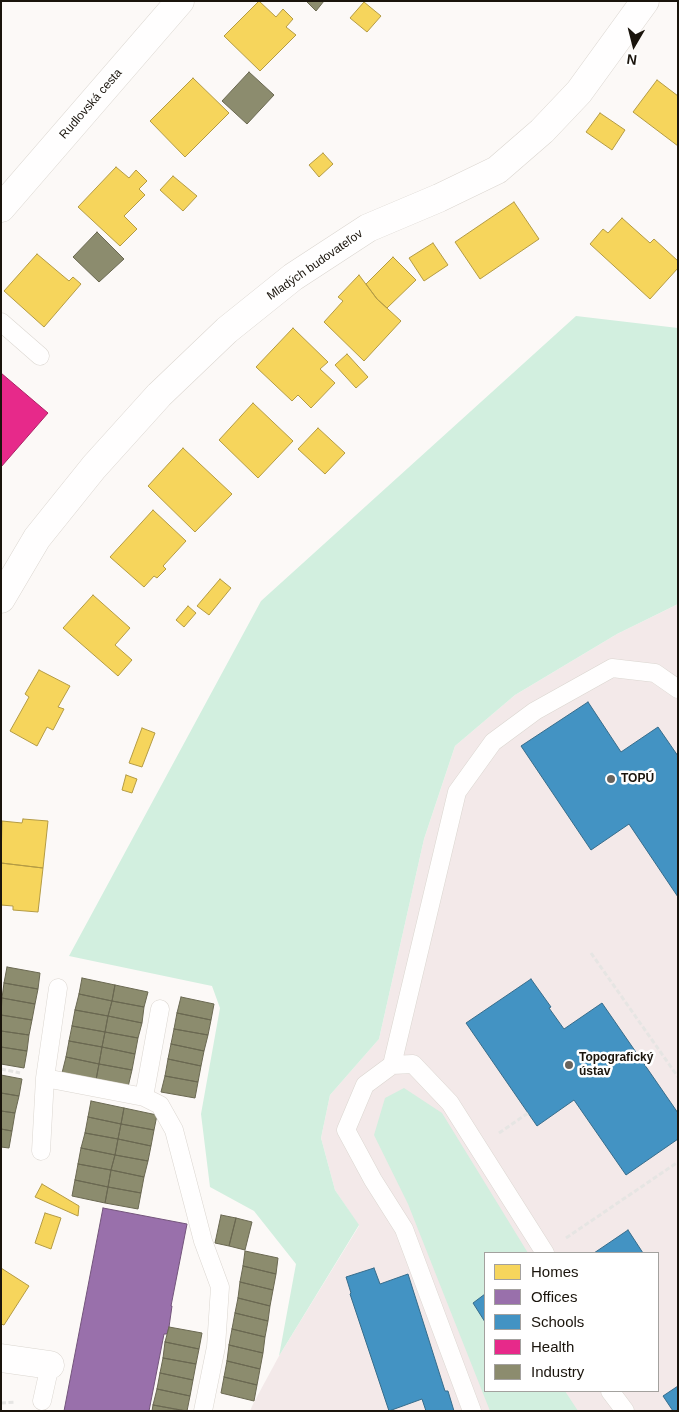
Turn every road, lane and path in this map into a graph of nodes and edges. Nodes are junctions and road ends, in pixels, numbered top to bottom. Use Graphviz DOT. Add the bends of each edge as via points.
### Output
graph roads {
  1 [pos="180,1"];
  2 [pos="645,1"];
  3 [pos="1,208"];
  4 [pos="1,322"];
  5 [pos="40,356"];
  6 [pos="1,599"];
  7 [pos="678,689"];
  8 [pos="591,953"];
  9 [pos="58,988"];
  10 [pos="160,1008"];
  11 [pos="392,1065"];
  12 [pos="678,1077"];
  13 [pos="45,1078"];
  14 [pos="144,1097"];
  15 [pos="528,1113"];
  16 [pos="478,1147"];
  17 [pos="41,1151"];
  18 [pos="678,1162"];
  19 [pos="544,1252"];
  20 [pos="546,1252"];
  21 [pos="1,1358"];
  22 [pos="50,1365"];
  23 [pos="611,1392"];
  24 [pos="42,1402"];
  25 [pos="203,1411"];
  26 [pos="472,1411"];
  27 [pos="624,1411"];
  1 -- 3 [label="street, Rudlovská cesta"];
  2 -- 6 [label="street, Mladých budovateľov" via="579,92 542,131 497,170 368,228 293,277 227,330 159,395 94,466 37,538"];
  4 -- 5 [label="lane"];
  7 -- 11 [label="lane" via="655,672 612,668 535,711 493,742 457,792"];
  8 -- 12 [label="path"];
  9 -- 13 [label="lane"];
  10 -- 14 [label="lane"];
  11 -- 16 [label="lane" via="413,1064 450,1103"];
  11 -- 26 [label="lane" via="365,1085 346,1130 404,1229"];
  13 -- 14 [label="lane"];
  13 -- 17 [label="lane"];
  14 -- 25 [label="lane" via="160,1105 174,1130 203,1241 220,1287 216,1347"];
  15 -- 16 [label="path"];
  16 -- 19 [label="lane"];
  18 -- 20 [label="path"];
  21 -- 22 [label="street"];
  22 -- 24 [label="lane"];
  23 -- 27 [label="lane"];
}
